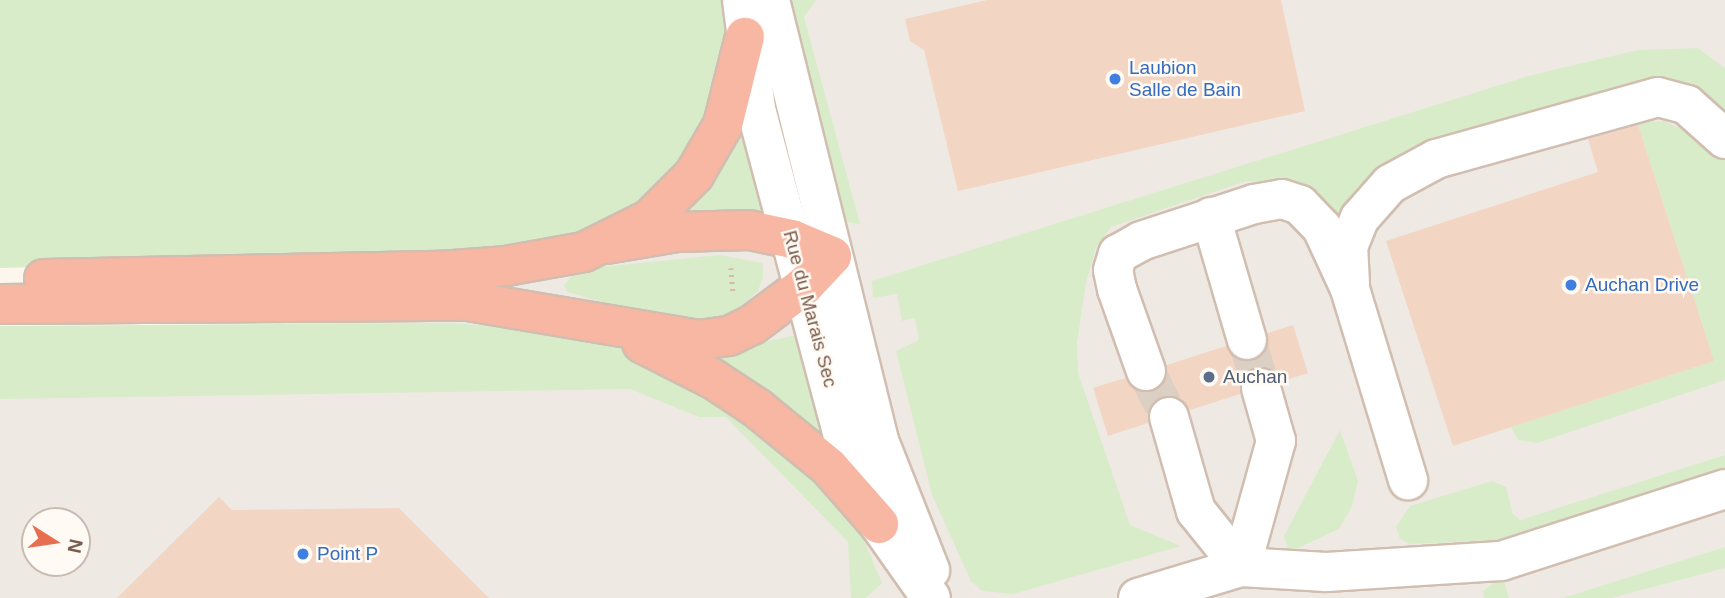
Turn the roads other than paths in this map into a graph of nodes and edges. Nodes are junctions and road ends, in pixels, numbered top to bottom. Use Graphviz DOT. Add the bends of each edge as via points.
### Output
graph roads {
  1 [pos="770,0"];
  2 [pos="744,18"];
  3 [pos="1725,139"];
  4 [pos="1211,217"];
  5 [pos="792,240"];
  6 [pos="606,244"];
  7 [pos="832,257"];
  8 [pos="0,280"];
  9 [pos="804,286"];
  10 [pos="1350,289"];
  11 [pos="0,304"];
  12 [pos="608,328"];
  13 [pos="1247,340"];
  14 [pos="1146,371"];
  15 [pos="1261,388"];
  16 [pos="1169,417"];
  17 [pos="1408,480"];
  18 [pos="1725,489"];
  19 [pos="880,524"];
  20 [pos="1241,567"];
  21 [pos="931,598"];
  22 [pos="941,598"];
  23 [pos="1138,598"];
  1 -- 7 [label="street, Rue du Marais Sec"];
  2 -- 5 [label="street, Rue du Marais Sec" via="756,109"];
  2 -- 6 [label="highway" via="731,103 704,161 650,219"];
  3 -- 10 [label="street" via="1687,105 1658,97 1436,159 1391,184 1360,218 1348,247"];
  4 -- 10 [label="street" via="1282,199 1300,205 1322,228"];
  4 -- 13 [label="street"];
  4 -- 14 [label="street" via="1141,241 1118,254 1114,270 1117,289"];
  5 -- 6 [label="highway" via="711,229"];
  5 -- 7 [label="highway"];
  5 -- 9 [label="street, Rue du Marais Sec"];
  6 -- 8 [label="highway" via="533,262 440,271"];
  7 -- 9 [label="highway"];
  7 -- 22 [label="street, Rue du Marais Sec" via="879,441"];
  9 -- 12 [label="highway" via="752,325 721,337 678,339"];
  9 -- 19 [label="street, Rue du Marais Sec" via="852,470"];
  10 -- 17 [label="street"];
  11 -- 12 [label="highway" via="468,301 519,307"];
  12 -- 19 [label="highway" via="713,379 757,408 829,467"];
  15 -- 20 [label="street" via="1276,441"];
  16 -- 20 [label="street" via="1196,511"];
  18 -- 20 [label="street" via="1501,561 1325,572"];
  19 -- 21 [label="street, Rue du Marais Sec"];
  20 -- 23 [label="street"];
}
